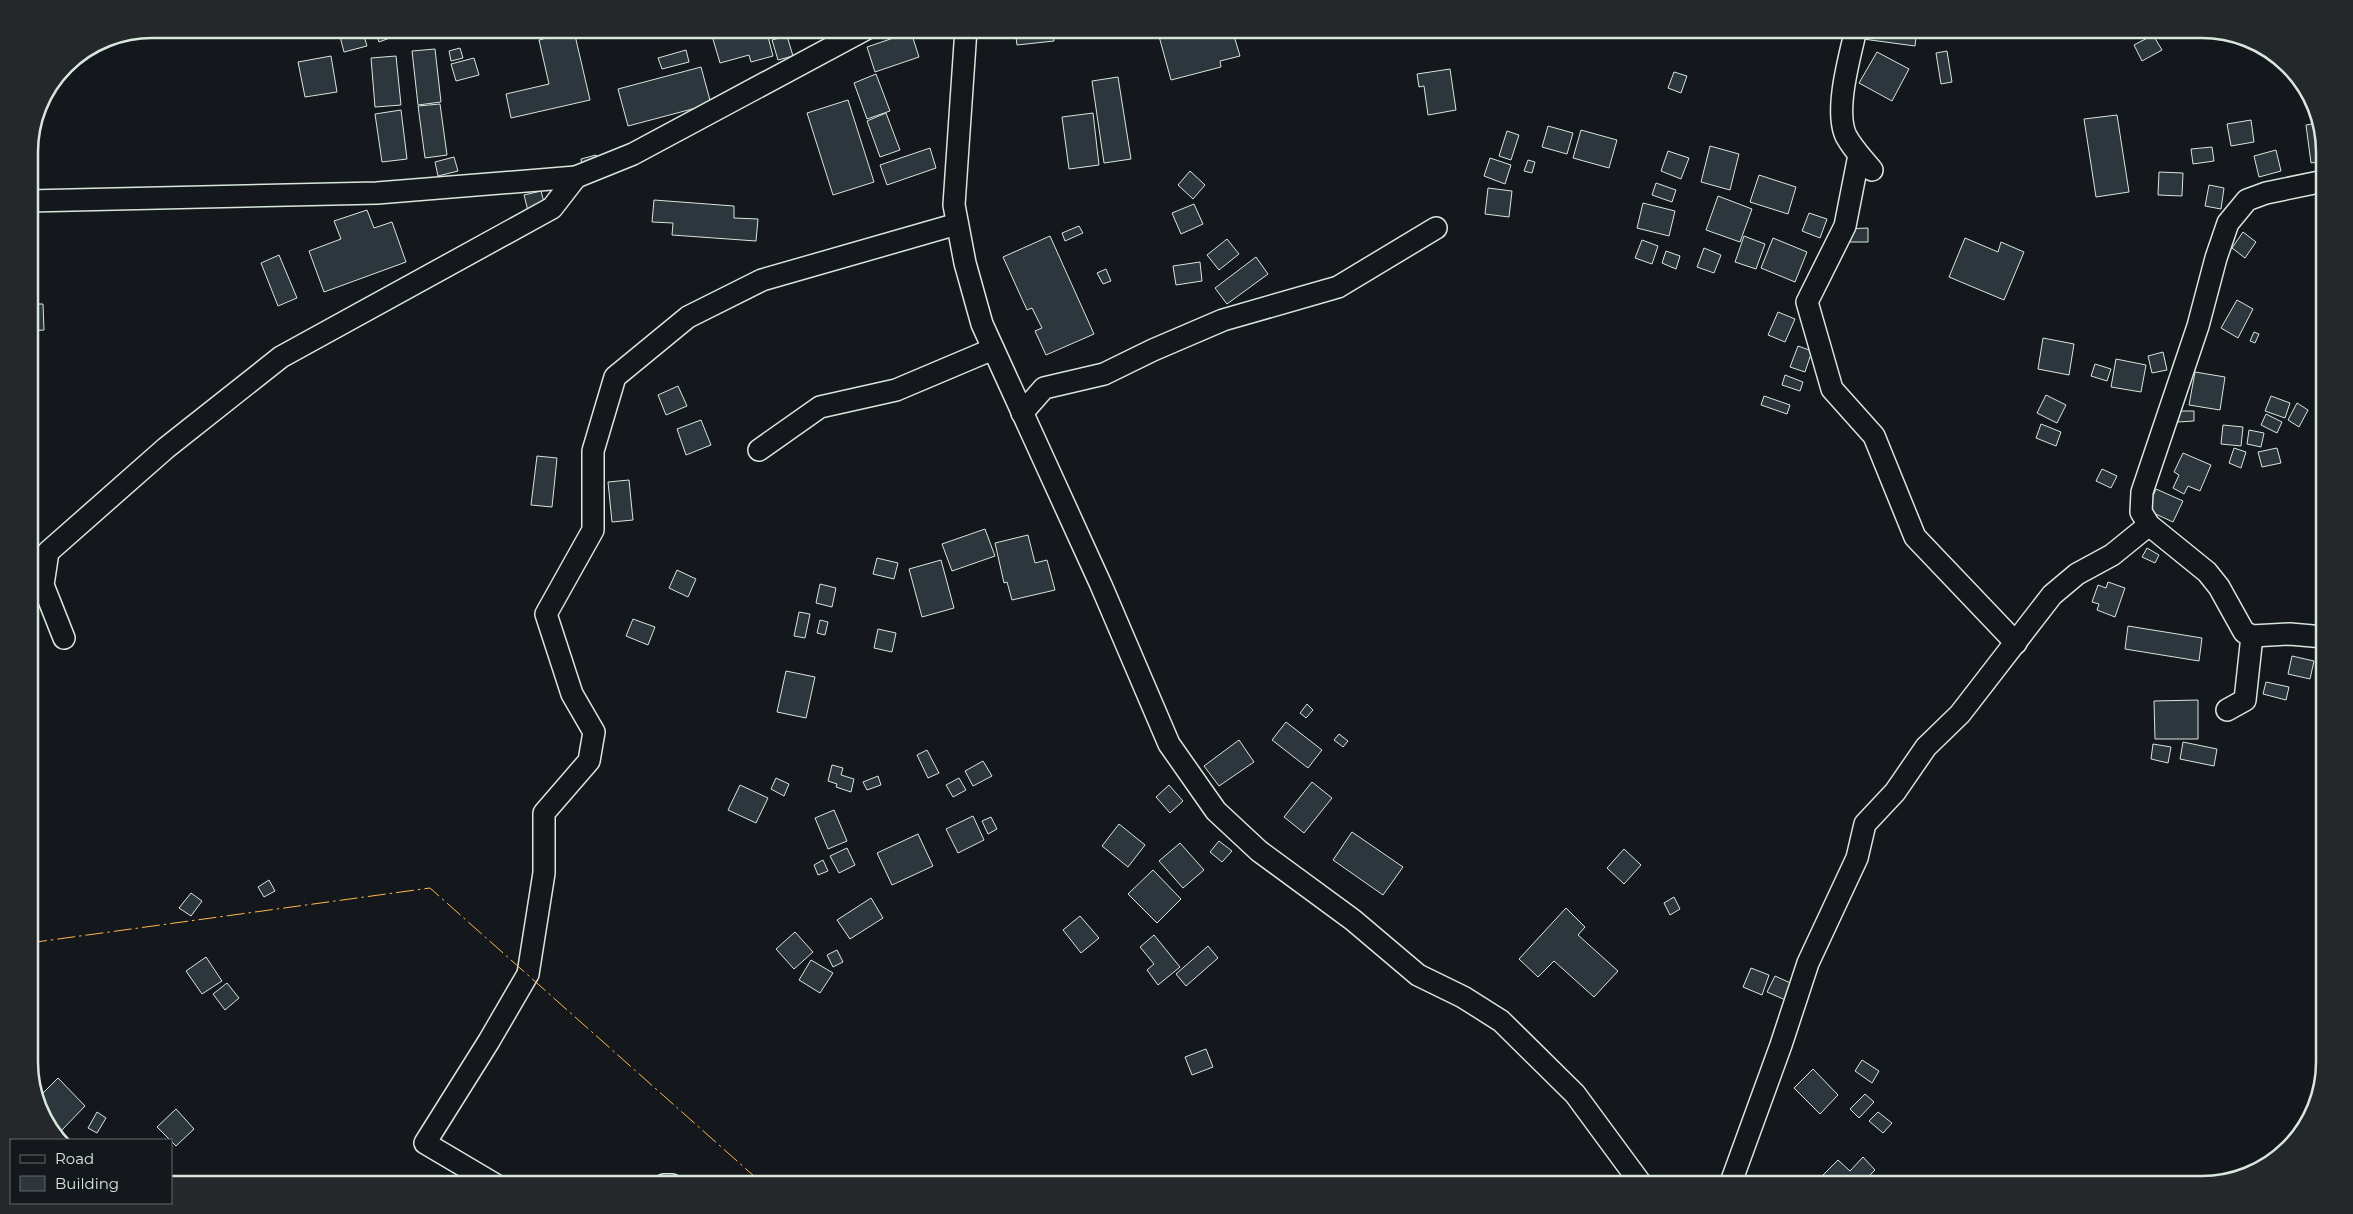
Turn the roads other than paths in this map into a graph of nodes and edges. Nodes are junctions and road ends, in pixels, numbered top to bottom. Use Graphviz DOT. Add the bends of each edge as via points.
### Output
graph roads {
  1 [pos="837,38"];
  2 [pos="965,38"];
  3 [pos="1854,38"];
  4 [pos="576,177"];
  5 [pos="2315,183"];
  6 [pos="38,201"];
  7 [pos="957,224"];
  8 [pos="1436,228"];
  9 [pos="993,349"];
  10 [pos="1022,413"];
  11 [pos="759,450"];
  12 [pos="2149,525"];
  13 [pos="2252,636"];
  14 [pos="2316,636"];
  15 [pos="64,638"];
  16 [pos="2016,643"];
  17 [pos="2227,710"];
  18 [pos="481,1176"];
  19 [pos="1635,1176"];
  20 [pos="1733,1176"];
  1 -- 4 [label="street" via="633,154"];
  2 -- 7 [label="street" via="954,205"];
  3 -- 16 [label="street" via="1842,117 1846,134 1865,162 1845,226 1807,302 1832,389 1874,436 1915,538"];
  4 -- 6 [label="street" via="377,193"];
  4 -- 15 [label="street" via="552,208 281,356 166,448 48,552 43,584"];
  5 -- 12 [label="street" via="2247,200 2228,223 2198,326 2142,492 2140,512"];
  7 -- 9 [label="street" via="982,324"];
  7 -- 18 [label="street" via="762,280 688,317 615,377 593,451 593,530 546,614 572,694 594,732 589,761 544,814 544,873 528,974 425,1143"];
  8 -- 10 [label="street" via="1338,287 1223,320 1104,374 1044,388"];
  9 -- 10 [label="street"];
  9 -- 11 [label="street" via="896,390 820,407"];
  10 -- 19 [label="street" via="1169,744 1216,812 1259,851 1353,920 1418,976 1463,997 1500,1021 1575,1094"];
  12 -- 13 [label="street" via="2207,572 2244,632"];
  12 -- 16 [label="street" via="2112,555 2077,574 2052,595"];
  13 -- 14 [label="street"];
  13 -- 17 [label="street" via="2245,700"];
  16 -- 20 [label="street" via="1960,714 1926,747 1895,792 1865,824 1857,858 1808,963"];
}
